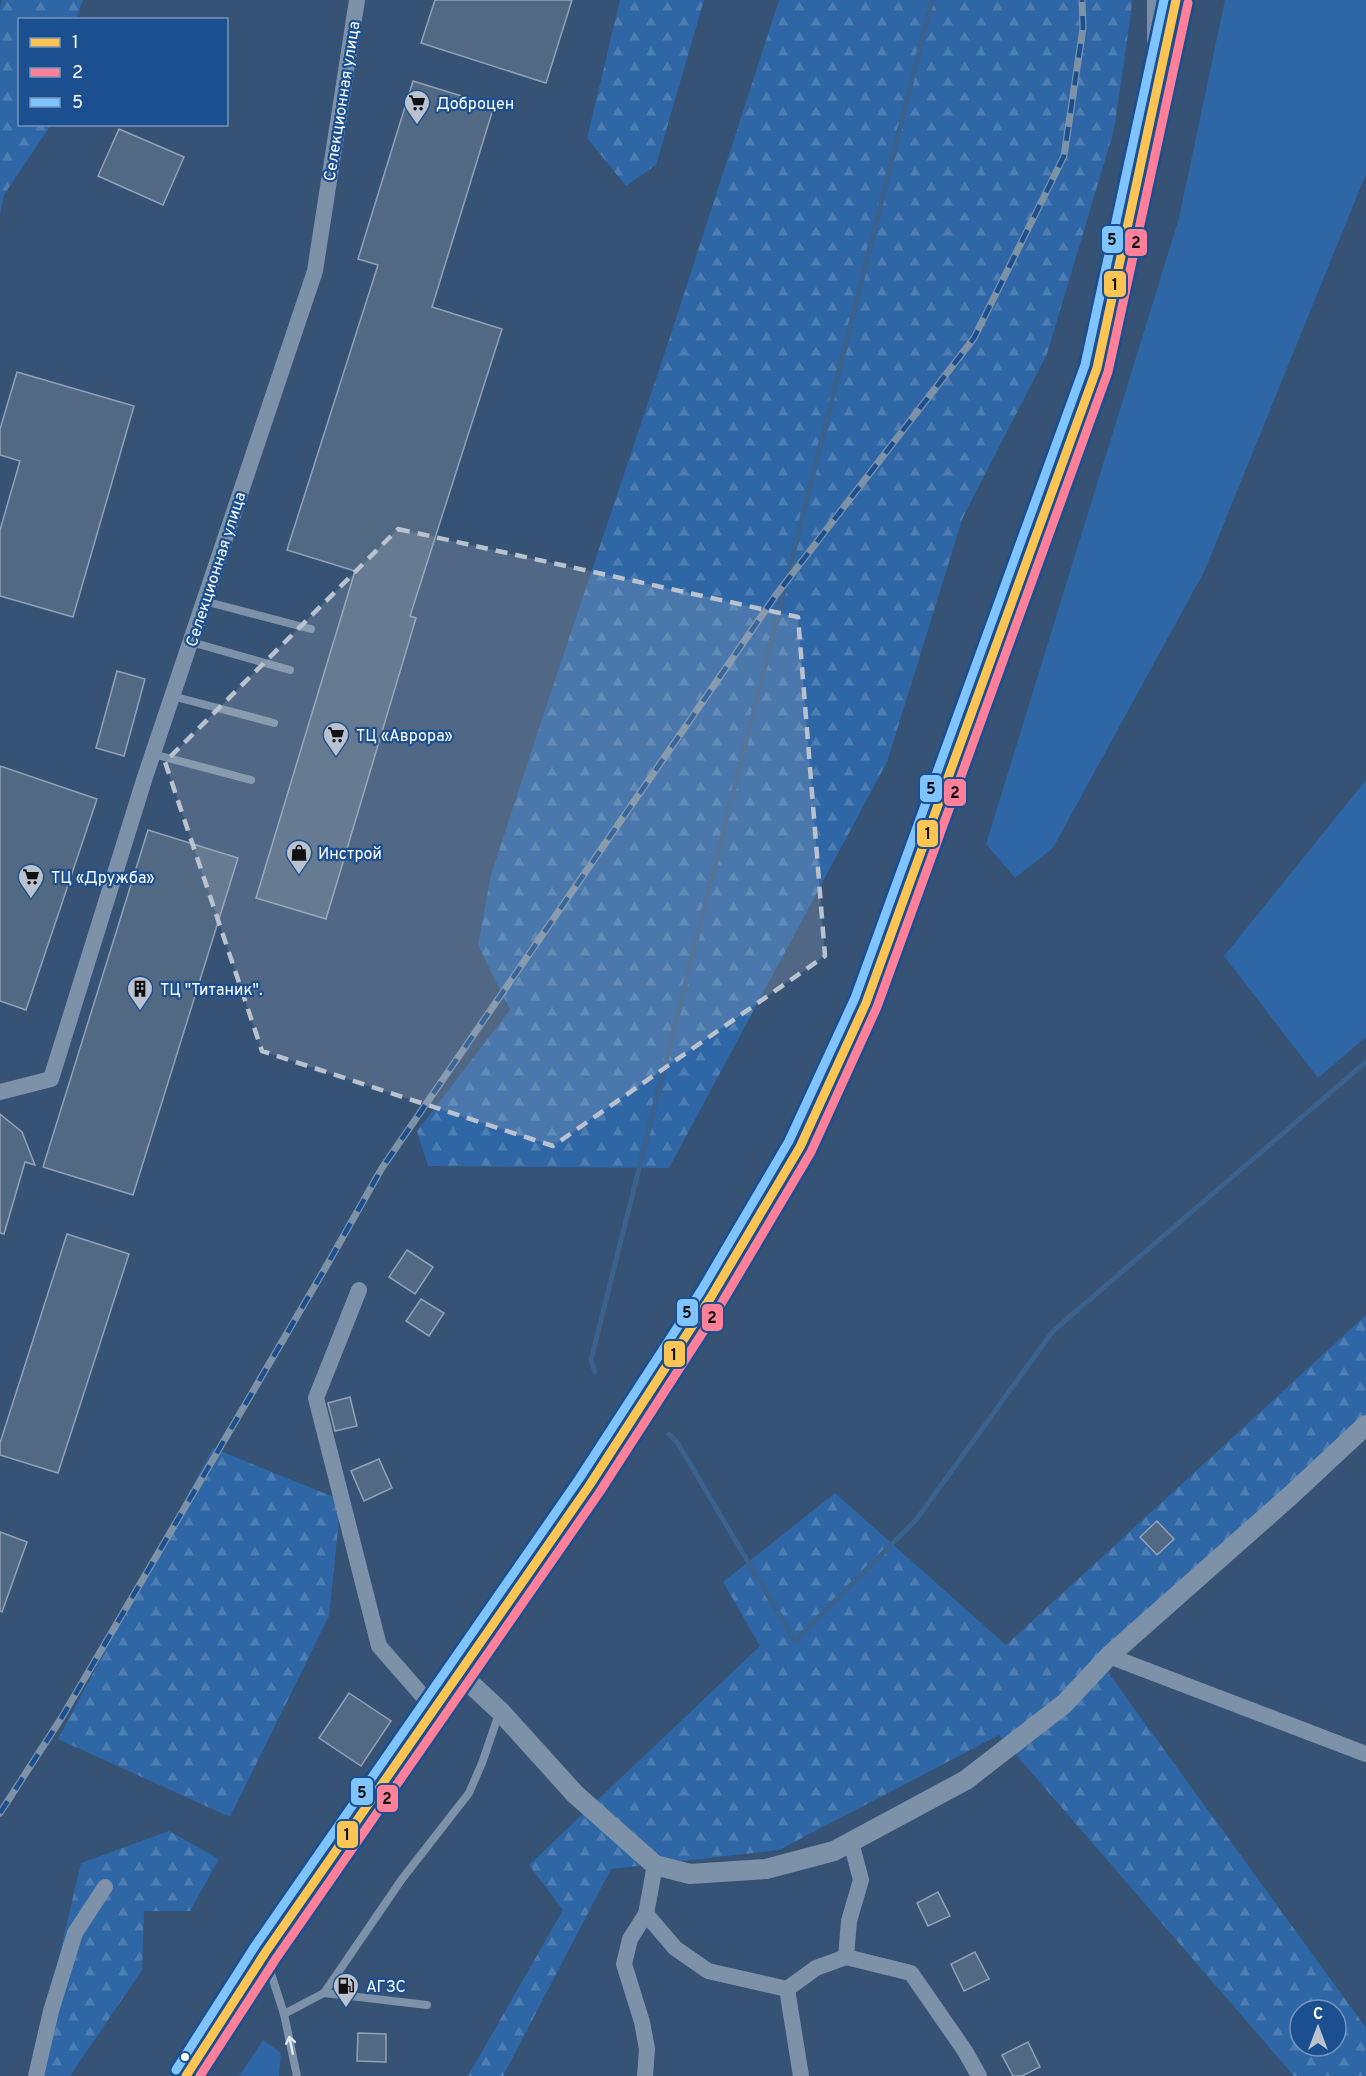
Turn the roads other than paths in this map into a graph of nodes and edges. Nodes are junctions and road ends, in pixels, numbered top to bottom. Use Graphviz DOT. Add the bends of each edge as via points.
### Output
graph roads {
  1 [pos="357,0"];
  2 [pos="1158,0"];
  3 [pos="1176,0"];
  4 [pos="1158,76"];
  5 [pos="204,601"];
  6 [pos="311,629"];
  7 [pos="190,642"];
  8 [pos="290,670"];
  9 [pos="172,696"];
  10 [pos="274,723"];
  11 [pos="153,754"];
  12 [pos="251,780"];
  13 [pos="0,1092"];
  14 [pos="359,1290"];
  15 [pos="1366,1425"];
  16 [pos="1109,1656"];
  17 [pos="459,1673"];
  18 [pos="434,1709"];
  19 [pos="500,1711"];
  20 [pos="1366,1754"];
  21 [pos="851,1842"];
  22 [pos="655,1865"];
  23 [pos="105,1887"];
  24 [pos="646,1914"];
  25 [pos="265,1953"];
  26 [pos="846,1957"];
  27 [pos="787,1989"];
  28 [pos="324,1993"];
  29 [pos="427,2005"];
  30 [pos="284,2014"];
  31 [pos="36,2076"];
  32 [pos="186,2076"];
  33 [pos="297,2076"];
  34 [pos="645,2076"];
  35 [pos="801,2076"];
  36 [pos="979,2076"];
  1 -- 5 [label="street, Селекционная улица" via="315,271"];
  2 -- 4 [label="main road"];
  3 -- 4 [label="main road"];
  4 -- 17 [label="main road" via="1097,368 866,1003 800,1147 711,1296 589,1486"];
  5 -- 6 [label="lane"];
  5 -- 7 [label="street, Селекционная улица"];
  7 -- 8 [label="lane"];
  7 -- 9 [label="street, Селекционная улица"];
  9 -- 10 [label="lane"];
  9 -- 11 [label="street, Селекционная улица"];
  11 -- 12 [label="lane"];
  11 -- 13 [label="street, Селекционная улица" via="51,1079"];
  14 -- 18 [label="street" via="316,1398 379,1646"];
  15 -- 16 [label="street"];
  16 -- 20 [label="street"];
  16 -- 21 [label="street" via="1064,1704 966,1780"];
  17 -- 18 [label="main road"];
  17 -- 19 [label="street"];
  18 -- 25 [label="main road"];
  19 -- 22 [label="street" via="575,1794"];
  19 -- 28 [label="lane" via="469,1793 402,1879"];
  21 -- 22 [label="street" via="834,1851 766,1869 690,1874"];
  21 -- 26 [label="street" via="861,1880 849,1921"];
  22 -- 24 [label="street"];
  23 -- 31 [label="street" via="75,1932"];
  24 -- 27 [label="street" via="675,1948 708,1971"];
  24 -- 34 [label="street" via="630,1939 624,1964 646,2040"];
  25 -- 30 [label="lane"];
  25 -- 32 [label="main road"];
  26 -- 27 [label="street" via="816,1968"];
  26 -- 36 [label="street" via="911,1973"];
  27 -- 35 [label="street"];
  28 -- 29 [label="lane"];
  28 -- 30 [label="lane"];
  33 -- 30 [label="lane, one-way"];
}
